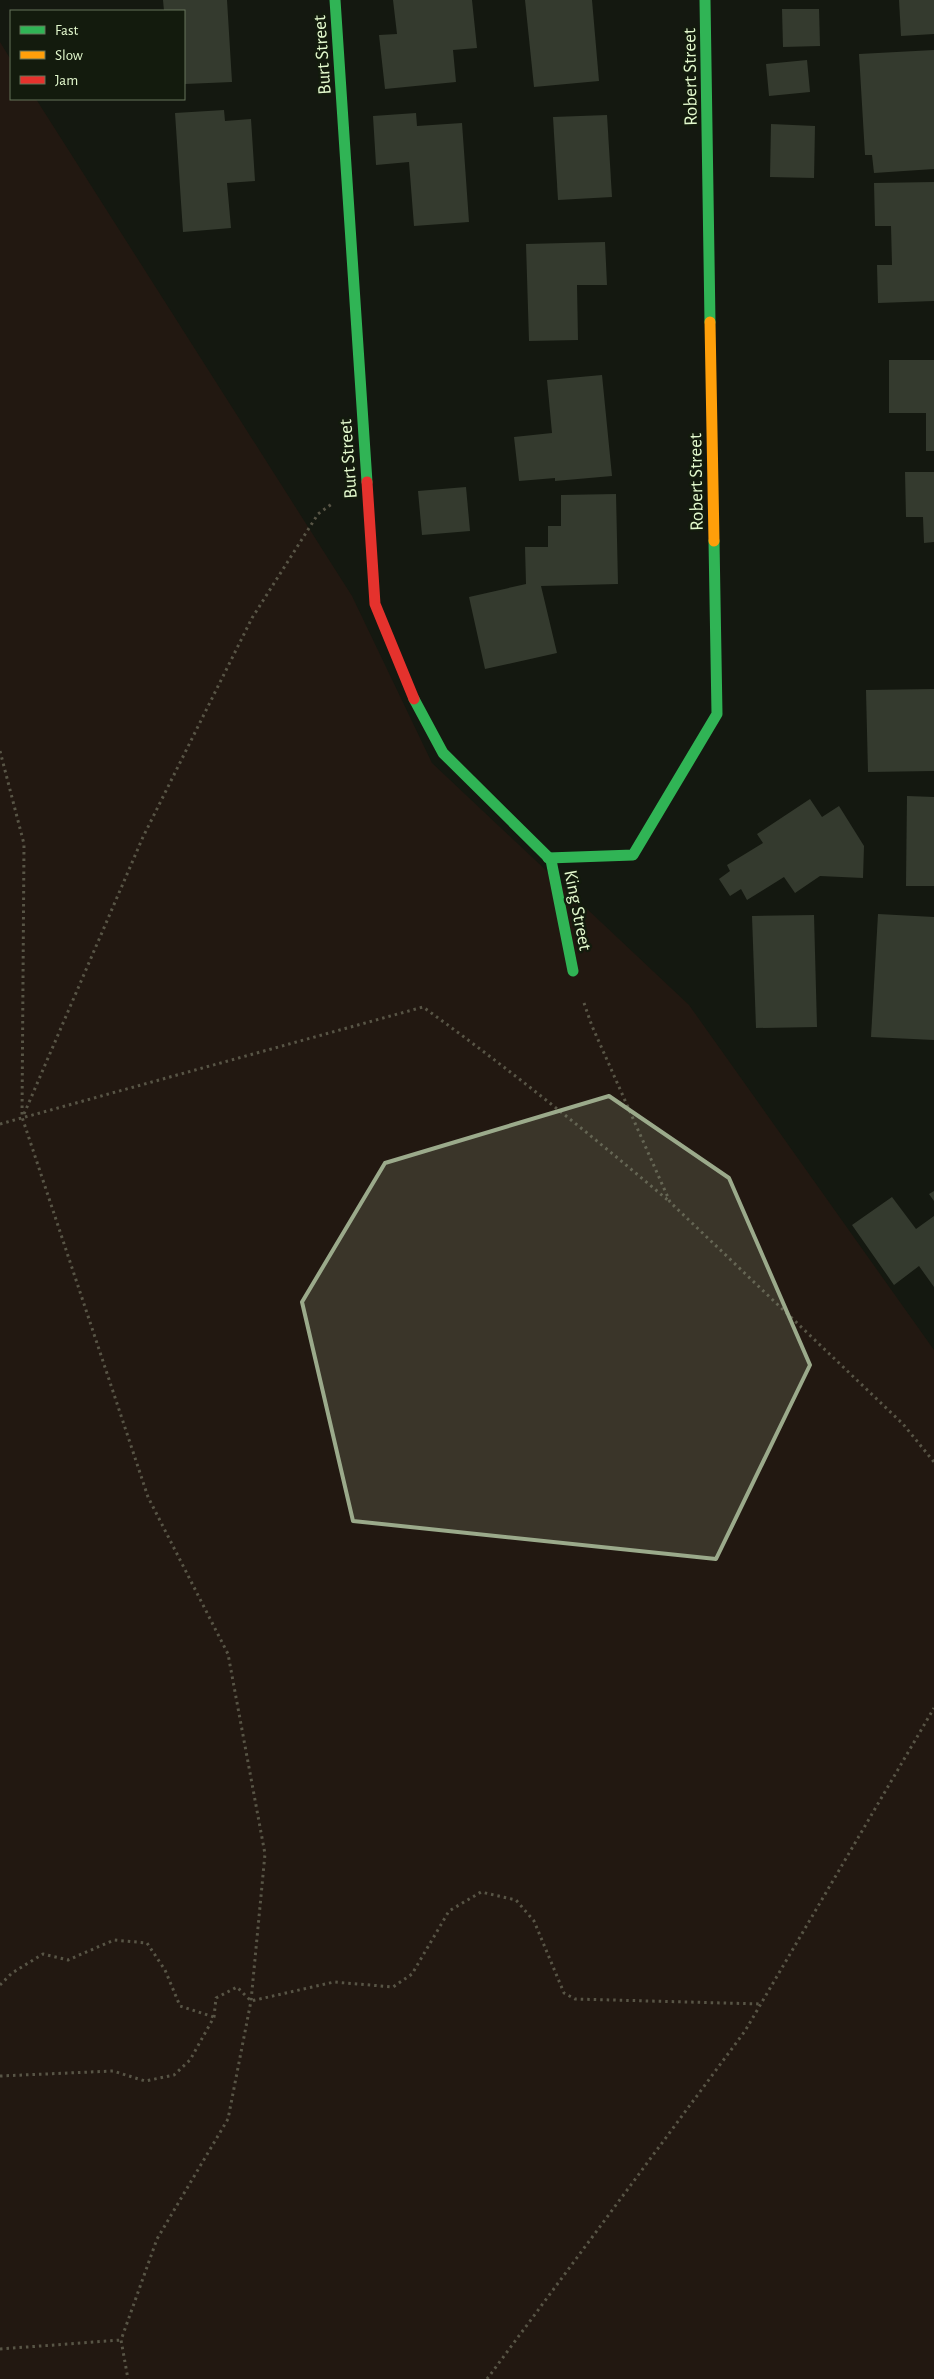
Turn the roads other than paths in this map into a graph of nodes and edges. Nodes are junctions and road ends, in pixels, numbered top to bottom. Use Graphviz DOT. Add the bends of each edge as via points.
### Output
graph roads {
  1 [pos="335,0"];
  2 [pos="705,0"];
  3 [pos="548,858"];
  4 [pos="573,971"];
  1 -- 3 [label="street, Burt Street" via="375,604 418,706 443,753"];
  2 -- 3 [label="street, Robert Street" via="717,714 633,855"];
  3 -- 4 [label="street, King Street"];
}
